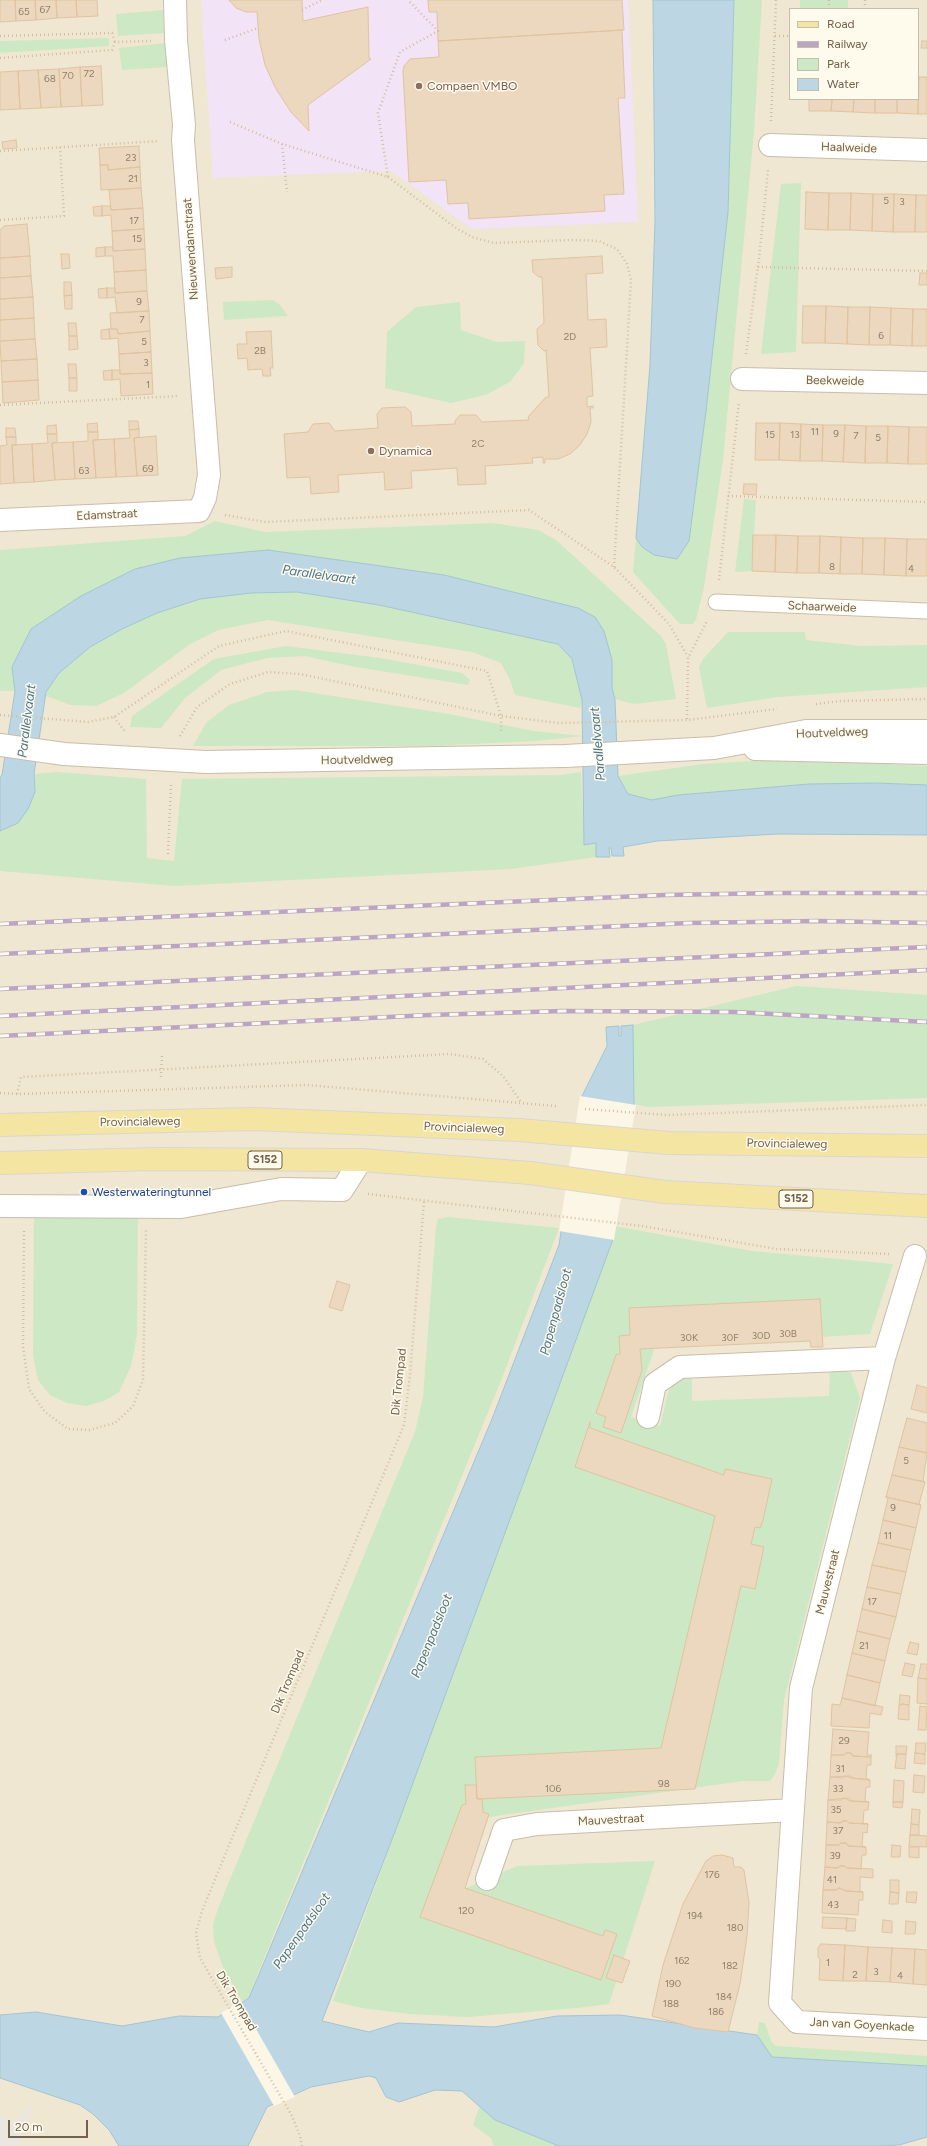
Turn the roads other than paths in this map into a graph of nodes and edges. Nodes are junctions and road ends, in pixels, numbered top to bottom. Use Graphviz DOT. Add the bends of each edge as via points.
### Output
graph roads {
  1 [pos="175,0"];
  2 [pos="770,145"];
  3 [pos="927,150"];
  4 [pos="742,378"];
  5 [pos="927,383"];
  6 [pos="202,505"];
  7 [pos="0,520"];
  8 [pos="716,602"];
  9 [pos="927,611"];
  10 [pos="927,731"];
  11 [pos="0,745"];
  12 [pos="714,748"];
  13 [pos="927,753"];
  14 [pos="0,1125"];
  15 [pos="927,1146"];
  16 [pos="362,1160"];
  17 [pos="0,1164"];
  18 [pos="0,1206"];
  19 [pos="927,1206"];
  20 [pos="915,1256"];
  21 [pos="884,1358"];
  22 [pos="648,1417"];
  23 [pos="793,1810"];
  24 [pos="487,1879"];
  25 [pos="780,2003"];
  26 [pos="927,2029"];
  1 -- 6 [label="street, Nieuwendamstraat" via="183,140 209,475"];
  2 -- 3 [label="street, Haalweide"];
  4 -- 5 [label="street, Beekweide"];
  6 -- 7 [label="street, Edamstraat"];
  8 -- 9 [label="lane, Schaarweide"];
  10 -- 12 [label="street, Houtveldweg" via="806,731"];
  11 -- 12 [label="street, Houtveldweg" via="64,754 206,762 565,756"];
  12 -- 13 [label="street, Houtveldweg"];
  14 -- 15 [label="main road, Provincialeweg" via="253,1119 519,1130 669,1143"];
  16 -- 17 [label="main road, S152" via="157,1160"];
  16 -- 18 [label="street" via="342,1190 282,1189 181,1207"];
  16 -- 19 [label="main road, S152" via="530,1173 665,1192"];
  20 -- 21 [label="street, Mauvestraat"];
  21 -- 22 [label="street" via="680,1367 655,1384"];
  21 -- 23 [label="street, Mauvestraat" via="801,1688"];
  23 -- 24 [label="street, Mauvestraat" via="537,1824 504,1830"];
  23 -- 25 [label="street, Mauvestraat"];
  25 -- 26 [label="street, Jan van Goyenkade" via="797,2022"];
}
